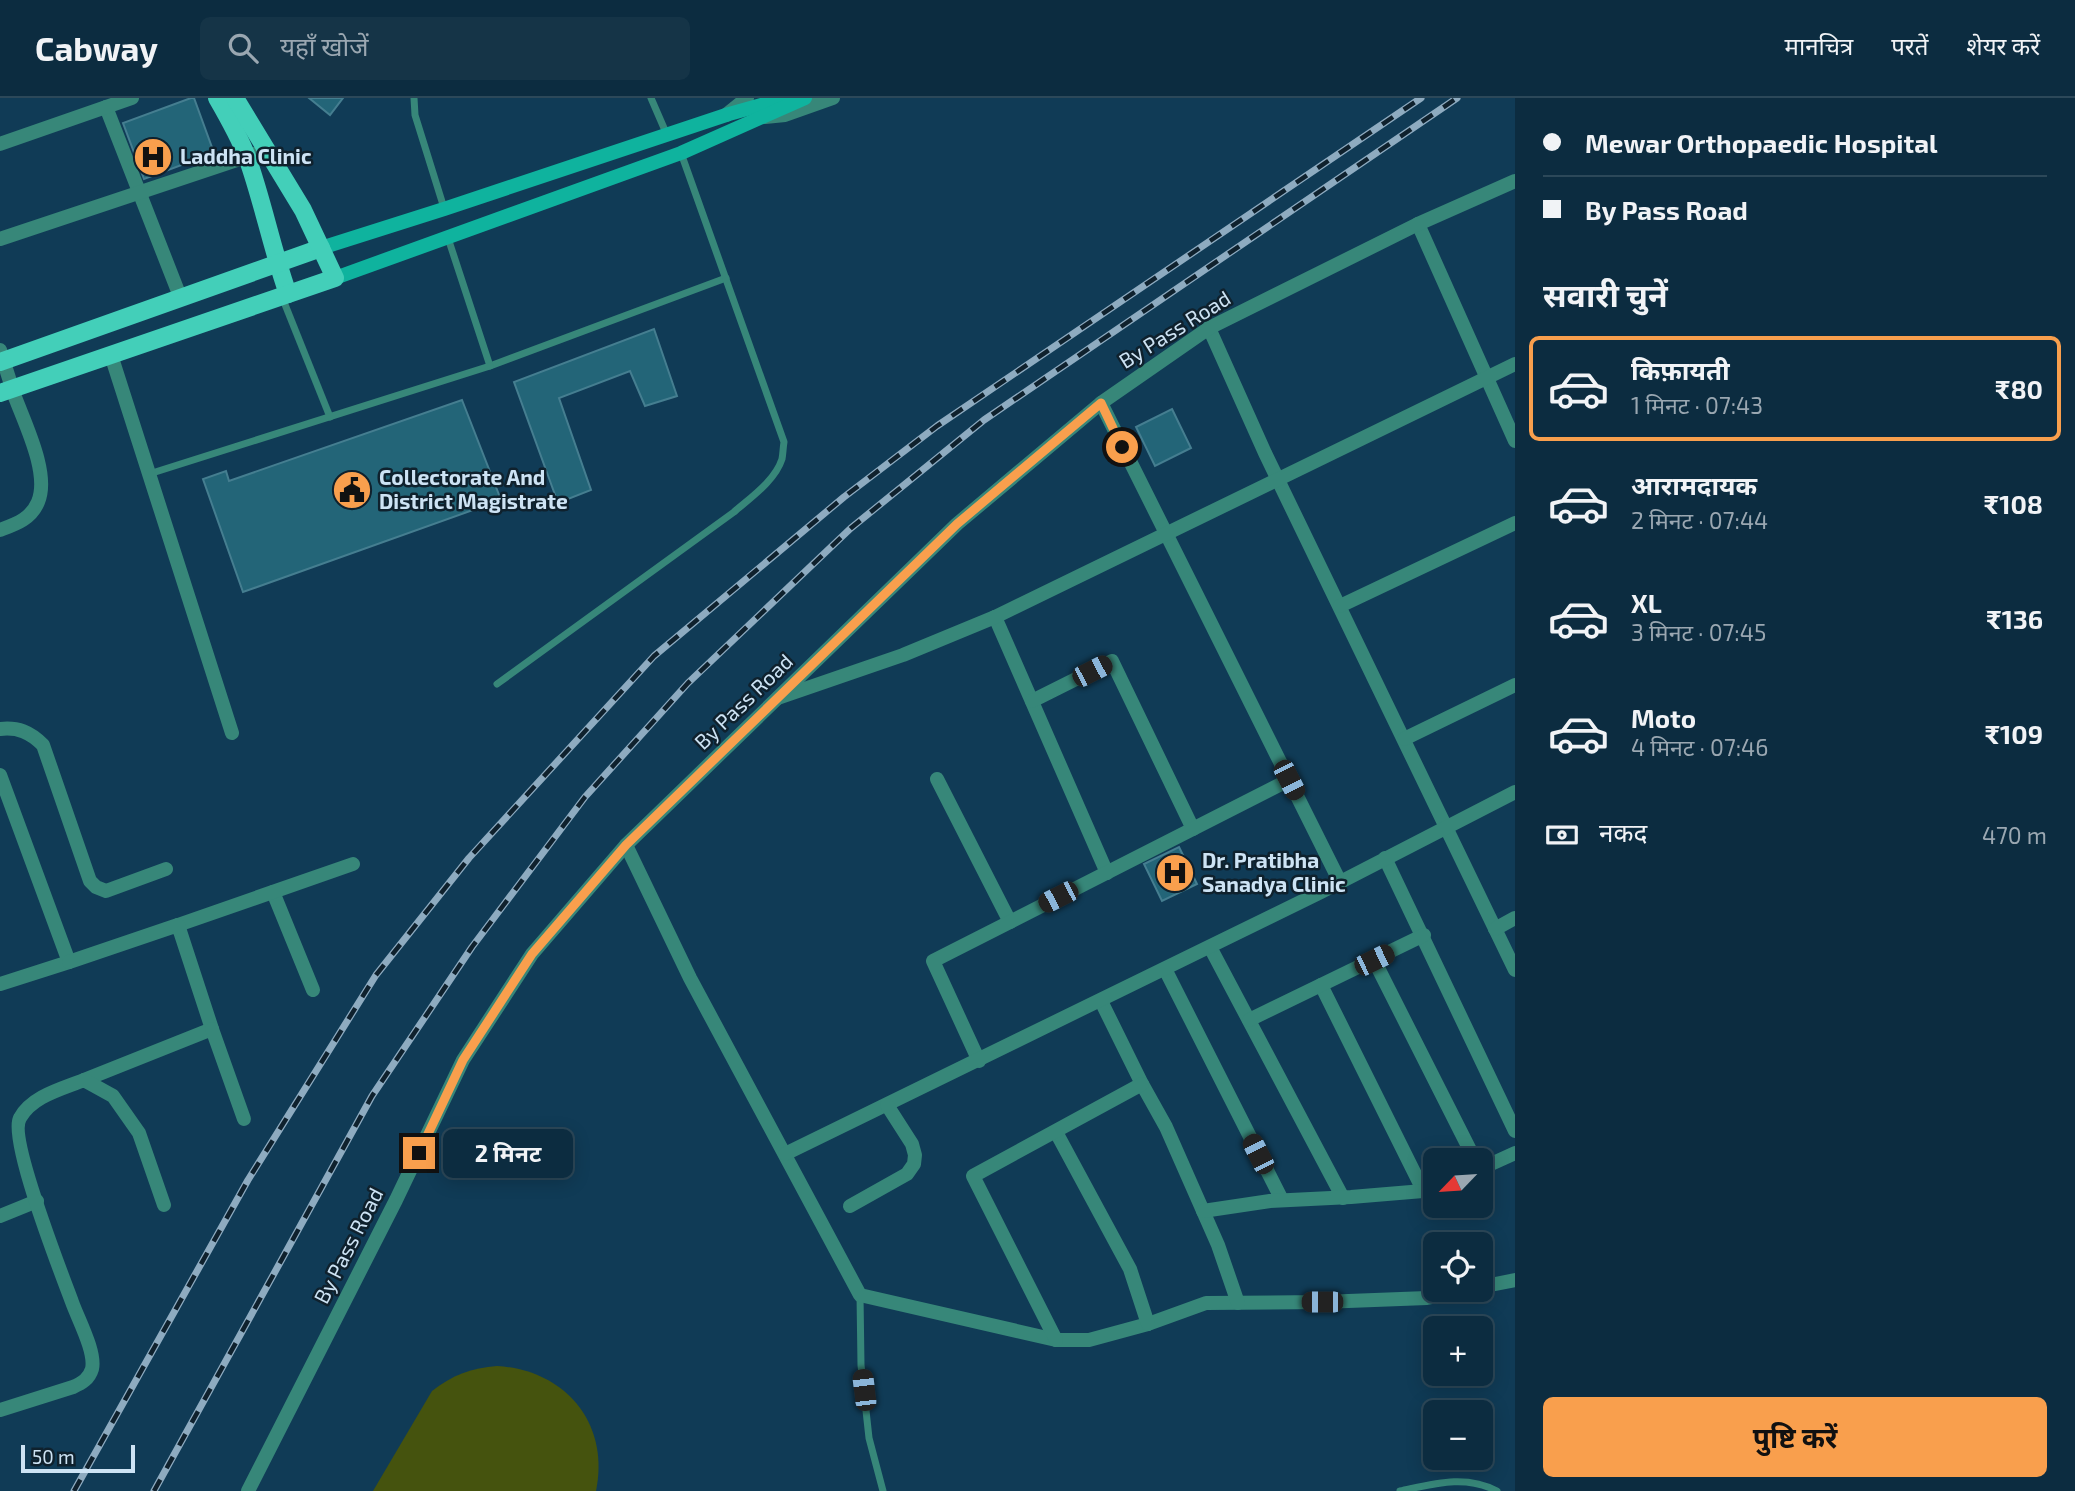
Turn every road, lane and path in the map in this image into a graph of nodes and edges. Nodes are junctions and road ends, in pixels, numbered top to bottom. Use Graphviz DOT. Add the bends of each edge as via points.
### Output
graph roads {
  1 [pos="132,98"];
  2 [pos="217,98"];
  3 [pos="235,98"];
  4 [pos="414,98"];
  5 [pos="651,98"];
  6 [pos="747,98"];
  7 [pos="786,98"];
  8 [pos="805,98"];
  9 [pos="833,98"];
  10 [pos="106,107"];
  11 [pos="726,115"];
  12 [pos="760,117"];
  13 [pos="667,135"];
  14 [pos="0,144"];
  15 [pos="267,150"];
  16 [pos="681,153"];
  17 [pos="246,156"];
  18 [pos="577,165"];
  19 [pos="1515,181"];
  20 [pos="586,188"];
  21 [pos="139,192"];
  22 [pos="444,209"];
  23 [pos="1419,224"];
  24 [pos="448,238"];
  25 [pos="0,239"];
  26 [pos="321,248"];
  27 [pos="277,265"];
  28 [pos="335,278"];
  29 [pos="726,278"];
  30 [pos="285,295"];
  31 [pos="181,299"];
  32 [pos="1209,328"];
  33 [pos="111,355"];
  34 [pos="1,358"];
  35 [pos="1515,364"];
  36 [pos="490,366"];
  37 [pos="1486,378"];
  38 [pos="6,391"];
  39 [pos="1101,403"];
  40 [pos="330,417"];
  41 [pos="1515,441"];
  42 [pos="149,474"];
  43 [pos="1278,478"];
  44 [pos="1515,523"];
  45 [pos="0,530"];
  46 [pos="1166,534"];
  47 [pos="1339,606"];
  48 [pos="995,617"];
  49 [pos="497,684"];
  50 [pos="1515,685"];
  51 [pos="778,698"];
  52 [pos="1032,701"];
  53 [pos="0,729"];
  54 [pos="232,733"];
  55 [pos="1404,739"];
  56 [pos="0,775"];
  57 [pos="937,779"];
  58 [pos="1289,780"];
  59 [pos="1515,792"];
  60 [pos="1446,827"];
  61 [pos="1193,829"];
  62 [pos="626,845"];
  63 [pos="1385,858"];
  64 [pos="353,864"];
  65 [pos="166,869"];
  66 [pos="1107,873"];
  67 [pos="1340,882"];
  68 [pos="273,892"];
  69 [pos="1515,918"];
  70 [pos="1010,922"];
  71 [pos="178,925"];
  72 [pos="1495,929"];
  73 [pos="1424,935"];
  74 [pos="1210,947"];
  75 [pos="1374,960"];
  76 [pos="69,962"];
  77 [pos="1165,969"];
  78 [pos="1515,970"];
  79 [pos="0,984"];
  80 [pos="1321,985"];
  81 [pos="313,990"];
  82 [pos="1101,1001"];
  83 [pos="1249,1020"];
  84 [pos="212,1029"];
  85 [pos="979,1061"];
  86 [pos="84,1080"];
  87 [pos="1142,1084"];
  88 [pos="887,1105"];
  89 [pos="244,1119"];
  90 [pos="1515,1131"];
  91 [pos="1056,1132"];
  92 [pos="1469,1148"];
  93 [pos="1515,1153"];
  94 [pos="785,1154"];
  95 [pos="1493,1163"];
  96 [pos="1423,1178"];
  97 [pos="1423,1192"];
  98 [pos="1343,1198"];
  99 [pos="1282,1200"];
  100 [pos="37,1201"];
  101 [pos="164,1205"];
  102 [pos="850,1206"];
  103 [pos="1203,1211"];
  104 [pos="0,1216"];
  105 [pos="1515,1280"];
  106 [pos="1493,1284"];
  107 [pos="860,1295"];
  108 [pos="1423,1298"];
  109 [pos="1238,1303"];
  110 [pos="1148,1324"];
  111 [pos="1056,1340"];
  112 [pos="0,1410"];
  113 [pos="248,1491"];
  114 [pos="883,1491"];
  115 [pos="1400,1491"];
  116 [pos="1497,1491"];
  1 -- 10 [label="street"];
  2 -- 17 [label="main road"];
  3 -- 15 [label="main road"];
  4 -- 22 [label="lane"];
  5 -- 13 [label="lane"];
  6 -- 11 [label="street"];
  7 -- 11 [label="main road"];
  8 -- 12 [label="main road"];
  9 -- 12 [label="street" via="785,115"];
  10 -- 14 [label="street"];
  10 -- 21 [label="street"];
  11 -- 13 [label="main road"];
  12 -- 16 [label="main road"];
  13 -- 18 [label="main road"];
  15 -- 17 [label="street"];
  15 -- 26 [label="main road"];
  16 -- 20 [label="main road"];
  16 -- 29 [label="lane"];
  17 -- 21 [label="street"];
  17 -- 27 [label="main road"];
  18 -- 20 [label="main road"];
  18 -- 22 [label="main road"];
  19 -- 23 [label="street, By Pass Road"];
  20 -- 24 [label="main road"];
  21 -- 25 [label="street"];
  21 -- 31 [label="street"];
  22 -- 26 [label="main road"];
  23 -- 32 [label="street, By Pass Road"];
  23 -- 37 [label="street"];
  24 -- 28 [label="main road"];
  24 -- 36 [label="lane"];
  26 -- 27 [label="main road"];
  26 -- 28 [label="main road"];
  27 -- 30 [label="main road"];
  27 -- 31 [label="main road"];
  28 -- 30 [label="main road"];
  29 -- 36 [label="lane"];
  29 -- 49 [label="lane" via="784,442 773,475 734,512"];
  30 -- 33 [label="main road"];
  30 -- 40 [label="lane"];
  31 -- 34 [label="main road"];
  32 -- 39 [label="street, By Pass Road"];
  32 -- 43 [label="street"];
  33 -- 38 [label="main road"];
  33 -- 42 [label="street"];
  34 -- 38 [label="street"];
  35 -- 37 [label="street"];
  36 -- 40 [label="lane"];
  37 -- 41 [label="street"];
  37 -- 43 [label="street"];
  38 -- 45 [label="street" via="38,460 41,491 32,513"];
  39 -- 46 [label="street"];
  39 -- 51 [label="street, By Pass Road" via="957,524"];
  40 -- 42 [label="lane"];
  42 -- 54 [label="street"];
  43 -- 46 [label="street"];
  43 -- 47 [label="street"];
  44 -- 47 [label="street"];
  46 -- 48 [label="street"];
  46 -- 58 [label="street"];
  47 -- 55 [label="street"];
  48 -- 51 [label="street"];
  48 -- 52 [label="street"];
  50 -- 55 [label="street"];
  51 -- 62 [label="street, By Pass Road"];
  52 -- 61 [label="street" via="1112,661"];
  52 -- 66 [label="street"];
  53 -- 65 [label="street" via="23,731 43,745 90,881 96,887 106,891"];
  55 -- 60 [label="street"];
  56 -- 76 [label="street"];
  57 -- 70 [label="street"];
  58 -- 61 [label="street"];
  58 -- 67 [label="street"];
  59 -- 60 [label="street"];
  60 -- 63 [label="street"];
  60 -- 72 [label="street"];
  61 -- 66 [label="street"];
  62 -- 94 [label="street" via="690,978"];
  62 -- 113 [label="street, By Pass Road" via="532,954 463,1060"];
  63 -- 67 [label="street"];
  63 -- 73 [label="street"];
  64 -- 68 [label="street"];
  66 -- 70 [label="street"];
  67 -- 74 [label="street"];
  68 -- 71 [label="street"];
  68 -- 81 [label="street"];
  69 -- 72 [label="street"];
  70 -- 85 [label="street" via="933,961"];
  71 -- 76 [label="street"];
  71 -- 84 [label="street"];
  72 -- 78 [label="street"];
  73 -- 75 [label="street"];
  73 -- 90 [label="street"];
  74 -- 77 [label="street"];
  74 -- 83 [label="street"];
  75 -- 80 [label="street"];
  75 -- 92 [label="street"];
  76 -- 79 [label="street"];
  77 -- 82 [label="street"];
  77 -- 99 [label="street"];
  80 -- 83 [label="street"];
  80 -- 96 [label="street"];
  82 -- 85 [label="street"];
  82 -- 87 [label="street"];
  83 -- 98 [label="street"];
  84 -- 86 [label="street"];
  84 -- 89 [label="street"];
  85 -- 88 [label="street"];
  86 -- 100 [label="street" via="51,1093 19,1118 20,1152"];
  86 -- 101 [label="street" via="113,1096 139,1133"];
  87 -- 91 [label="street"];
  87 -- 103 [label="street"];
  88 -- 94 [label="street"];
  88 -- 102 [label="street" via="912,1144 914,1164 907,1174"];
  91 -- 110 [label="street" via="1130,1269"];
  91 -- 111 [label="street" via="973,1177"];
  93 -- 95 [label="street"];
  94 -- 107 [label="street"];
  97 -- 98 [label="street"];
  98 -- 99 [label="street"];
  99 -- 103 [label="street"];
  100 -- 104 [label="street"];
  100 -- 112 [label="street" via="87,1340 92,1369 73,1387"];
  103 -- 109 [label="street"];
  105 -- 106 [label="street"];
  107 -- 111 [label="street"];
  107 -- 114 [label="lane" via="869,1438"];
  108 -- 109 [label="street"];
  109 -- 110 [label="street" via="1206,1303"];
  110 -- 111 [label="street" via="1088,1339"];
  115 -- 116 [label="lane" via="1468,1481"];
}
